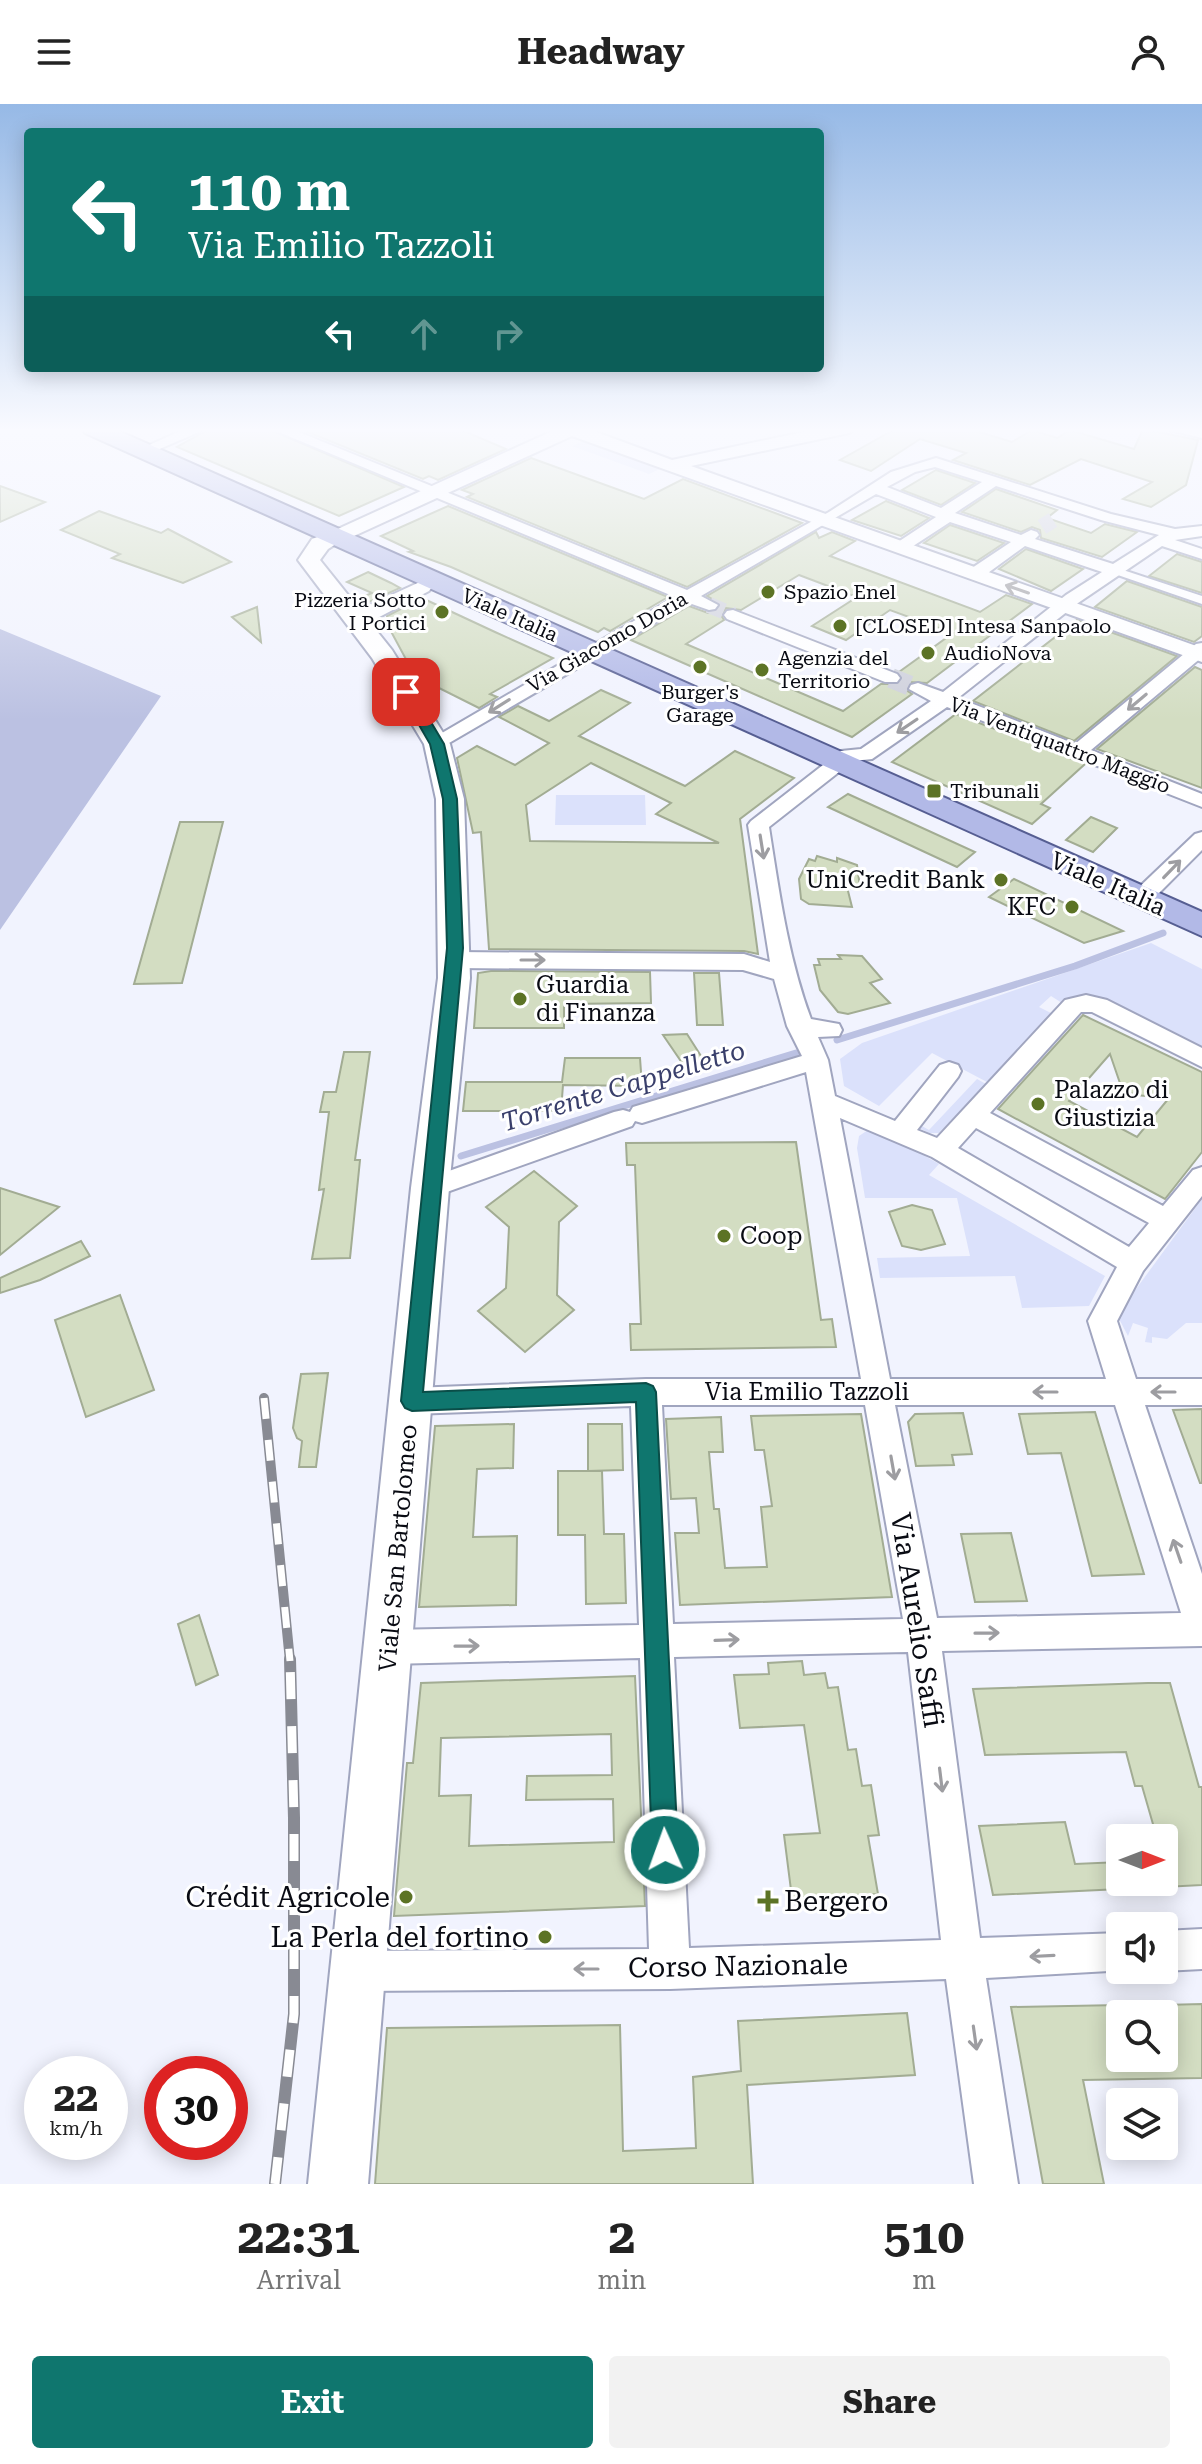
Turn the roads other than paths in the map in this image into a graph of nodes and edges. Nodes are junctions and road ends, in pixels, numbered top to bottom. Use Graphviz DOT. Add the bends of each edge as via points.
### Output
graph roads {
  1 [pos="309,525"];
  2 [pos="362,525"];
  3 [pos="510,525"];
  4 [pos="815,525"];
  5 [pos="838,525"];
  6 [pos="931,525"];
  7 [pos="976,525"];
  8 [pos="1045,525"];
  9 [pos="1130,525"];
  10 [pos="1202,531"];
  11 [pos="336,537"];
  12 [pos="1168,537"];
  13 [pos="1023,540"];
  14 [pos="1202,544"];
  15 [pos="901,547"];
  16 [pos="1202,554"];
  17 [pos="1116,571"];
  18 [pos="975,574"];
  19 [pos="422,587"];
  20 [pos="686,596"];
  21 [pos="1202,600"];
  22 [pos="709,605"];
  23 [pos="1064,605"];
  24 [pos="739,617"];
  25 [pos="356,620"];
  26 [pos="589,651"];
  27 [pos="1200,652"];
  28 [pos="891,678"];
  29 [pos="918,689"];
  30 [pos="945,700"];
  31 [pos="437,744"];
  32 [pos="1077,752"];
  33 [pos="839,763"];
  34 [pos="1202,801"];
  35 [pos="1202,838"];
  36 [pos="1148,902"];
  37 [pos="1202,925"];
  38 [pos="1202,943"];
  39 [pos="455,960"];
  40 [pos="782,973"];
  41 [pos="799,1026"];
  42 [pos="830,1030"];
  43 [pos="1202,1058"];
  44 [pos="816,1060"];
  45 [pos="949,1071"];
  46 [pos="825,1102"];
  47 [pos="973,1115"];
  48 [pos="900,1133"];
  49 [pos="941,1150"];
  50 [pos="1202,1177"];
  51 [pos="430,1188"];
  52 [pos="1166,1220"];
  53 [pos="1133,1263"];
  54 [pos="646,1392"];
  55 [pos="878,1392"];
  56 [pos="1123,1392"];
  57 [pos="1202,1392"];
  58 [pos="412,1401"];
  59 [pos="1202,1627"];
  60 [pos="923,1634"];
  61 [pos="656,1642"];
  62 [pos="389,1647"];
  63 [pos="1202,1949"];
  64 [pos="1178,1950"];
  65 [pos="1106,1954"];
  66 [pos="963,1960"];
  67 [pos="670,1969"];
  68 [pos="356,1971"];
  69 [pos="338,2184"];
  70 [pos="996,2184"];
  1 -- 11 [label="main road, Viale Italia"];
  2 -- 11 [label="street"];
  3 -- 20 [label="street"];
  4 -- 20 [label="street, Via Giacomo Doria"];
  5 -- 15 [label="street"];
  6 -- 15 [label="street"];
  7 -- 13 [label="street"];
  8 -- 13 [label="street"];
  9 -- 12 [label="street, Via Giacomo Doria"];
  10 -- 12 [label="street"];
  11 -- 25 [label="main road, Viale San Bartolomeo" via="320,544 309,560"];
  11 -- 26 [label="main road, Viale Italia"];
  12 -- 14 [label="street"];
  12 -- 16 [label="street"];
  12 -- 17 [label="street"];
  13 -- 17 [label="street"];
  13 -- 18 [label="street"];
  15 -- 18 [label="street"];
  17 -- 21 [label="street"];
  17 -- 23 [label="street"];
  23 -- 18 [label="street, one-way"];
  19 -- 25 [label="street"];
  20 -- 22 [label="street"];
  20 -- 26 [label="street, Via Giacomo Doria"];
  23 -- 27 [label="street"];
  23 -- 30 [label="street"];
  24 -- 28 [label="street"];
  25 -- 31 [label="main road, Viale San Bartolomeo"];
  26 -- 31 [label="street, Via Giacomo Doria, one-way"];
  26 -- 33 [label="main road, Viale Italia"];
  27 -- 32 [label="street, one-way"];
  29 -- 30 [label="street, Via Ventiquattro Maggio"];
  30 -- 32 [label="street, Via Ventiquattro Maggio"];
  30 -- 33 [label="street, one-way" via="865,755 848,755"];
  31 -- 39 [label="main road, Viale San Bartolomeo" via="450,799"];
  32 -- 34 [label="street, Via Ventiquattro Maggio"];
  33 -- 36 [label="main road, Viale Italia"];
  33 -- 40 [label="street, one-way" via="758,825"];
  36 -- 35 [label="street, one-way"];
  36 -- 37 [label="main road, Viale Italia"];
  36 -- 38 [label="main road"];
  39 -- 40 [label="street, one-way" via="744,962"];
  39 -- 51 [label="main road, Viale San Bartolomeo"];
  40 -- 41 [label="street"];
  41 -- 42 [label="street"];
  41 -- 44 [label="street"];
  43 -- 47 [label="street" via="1086,1003 1073,1006"];
  44 -- 46 [label="street, Via Aurelio Saffi"];
  44 -- 51 [label="street"];
  45 -- 48 [label="street"];
  46 -- 48 [label="street"];
  46 -- 55 [label="street, Via Aurelio Saffi"];
  47 -- 49 [label="street"];
  47 -- 52 [label="street"];
  48 -- 49 [label="street"];
  49 -- 53 [label="street"];
  50 -- 52 [label="street"];
  51 -- 58 [label="main road, Viale San Bartolomeo"];
  52 -- 53 [label="street"];
  53 -- 56 [label="street" via="1102,1321"];
  54 -- 55 [label="street, Via Emilio Tazzoli"];
  54 -- 58 [label="street, Via Emilio Tazzoli"];
  54 -- 61 [label="street"];
  56 -- 55 [label="street, Via Emilio Tazzoli, one-way"];
  55 -- 60 [label="street, Via Aurelio Saffi, one-way"];
  57 -- 56 [label="street, Via Emilio Tazzoli, one-way"];
  59 -- 56 [label="street, one-way"];
  58 -- 62 [label="main road, Viale San Bartolomeo"];
  60 -- 59 [label="street, one-way"];
  61 -- 60 [label="street, one-way"];
  60 -- 66 [label="street, Via Aurelio Saffi, one-way"];
  62 -- 61 [label="street, one-way"];
  61 -- 67 [label="street"];
  62 -- 68 [label="main road, Viale San Bartolomeo"];
  63 -- 64 [label="street"];
  65 -- 66 [label="street, Corso Nazionale, one-way"];
  66 -- 67 [label="street, Corso Nazionale"];
  66 -- 70 [label="street, Via Aurelio Saffi, one-way"];
  67 -- 68 [label="street, Corso Nazionale, one-way"];
  68 -- 69 [label="main road, Viale San Bartolomeo"];
}
